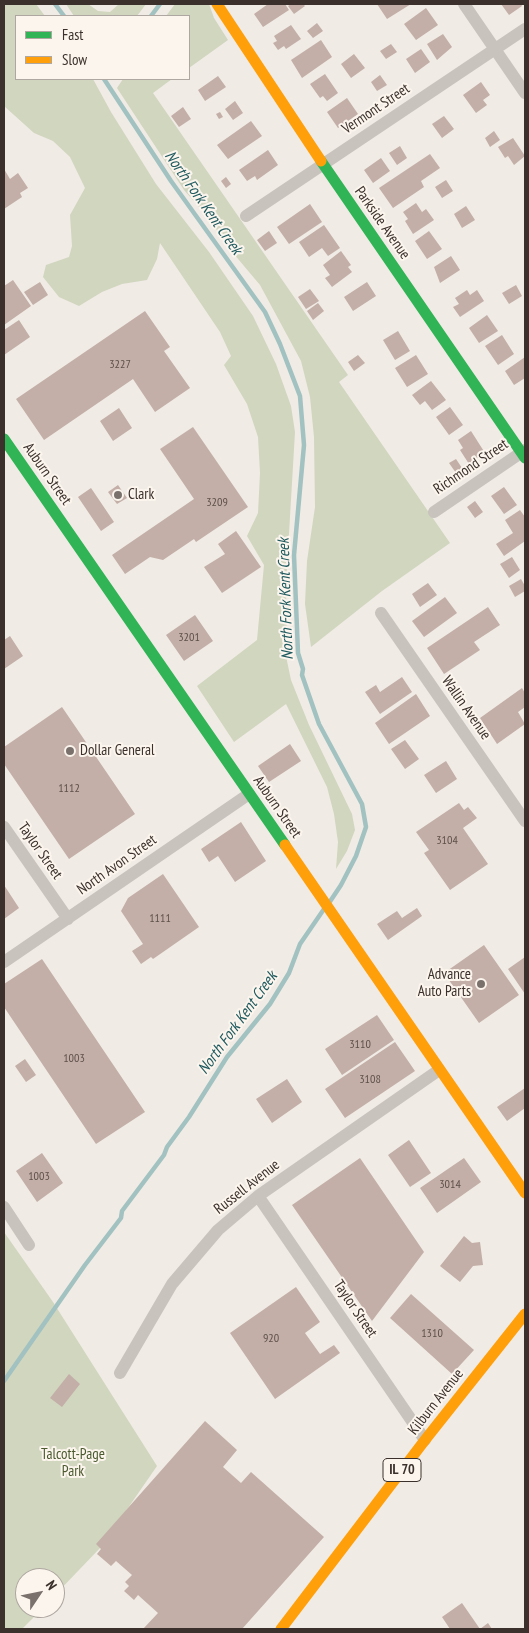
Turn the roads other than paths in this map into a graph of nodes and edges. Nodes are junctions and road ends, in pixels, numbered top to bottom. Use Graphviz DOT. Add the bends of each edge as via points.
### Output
graph roads {
  1 [pos="217,4"];
  2 [pos="464,4"];
  3 [pos="525,29"];
  4 [pos="495,49"];
  5 [pos="525,93"];
  6 [pos="323,164"];
  7 [pos="246,216"];
  8 [pos="4,439"];
  9 [pos="524,453"];
  10 [pos="434,512"];
  11 [pos="381,613"];
  12 [pos="249,794"];
  13 [pos="525,821"];
  14 [pos="4,827"];
  15 [pos="68,919"];
  16 [pos="4,962"];
  17 [pos="439,1070"];
  18 [pos="525,1193"];
  19 [pos="258,1196"];
  20 [pos="4,1207"];
  21 [pos="30,1245"];
  22 [pos="525,1314"];
  23 [pos="120,1373"];
  24 [pos="425,1440"];
  25 [pos="281,1629"];
  1 -- 6 [label="main road, Parkside Avenue"];
  2 -- 4 [label="street"];
  3 -- 4 [label="street, Vermont Street"];
  4 -- 5 [label="street"];
  4 -- 6 [label="street, Vermont Street"];
  6 -- 7 [label="street, Vermont Street"];
  6 -- 9 [label="main road, Parkside Avenue"];
  8 -- 12 [label="main road, Auburn Street"];
  9 -- 10 [label="street, Richmond Street"];
  11 -- 13 [label="street, Wallin Avenue"];
  12 -- 15 [label="street, North Avon Street"];
  12 -- 17 [label="main road, Auburn Street"];
  14 -- 15 [label="street, Taylor Street"];
  15 -- 16 [label="street, North Avon Street"];
  17 -- 18 [label="main road, Auburn Street"];
  17 -- 19 [label="street, Russell Avenue"];
  19 -- 23 [label="street, Russell Avenue" via="218,1230 172,1284"];
  19 -- 24 [label="street, Taylor Street"];
  20 -- 21 [label="street"];
  22 -- 24 [label="main road, Kilburn Avenue / IL 70"];
  24 -- 25 [label="main road, Kilburn Avenue / IL 70"];
}
